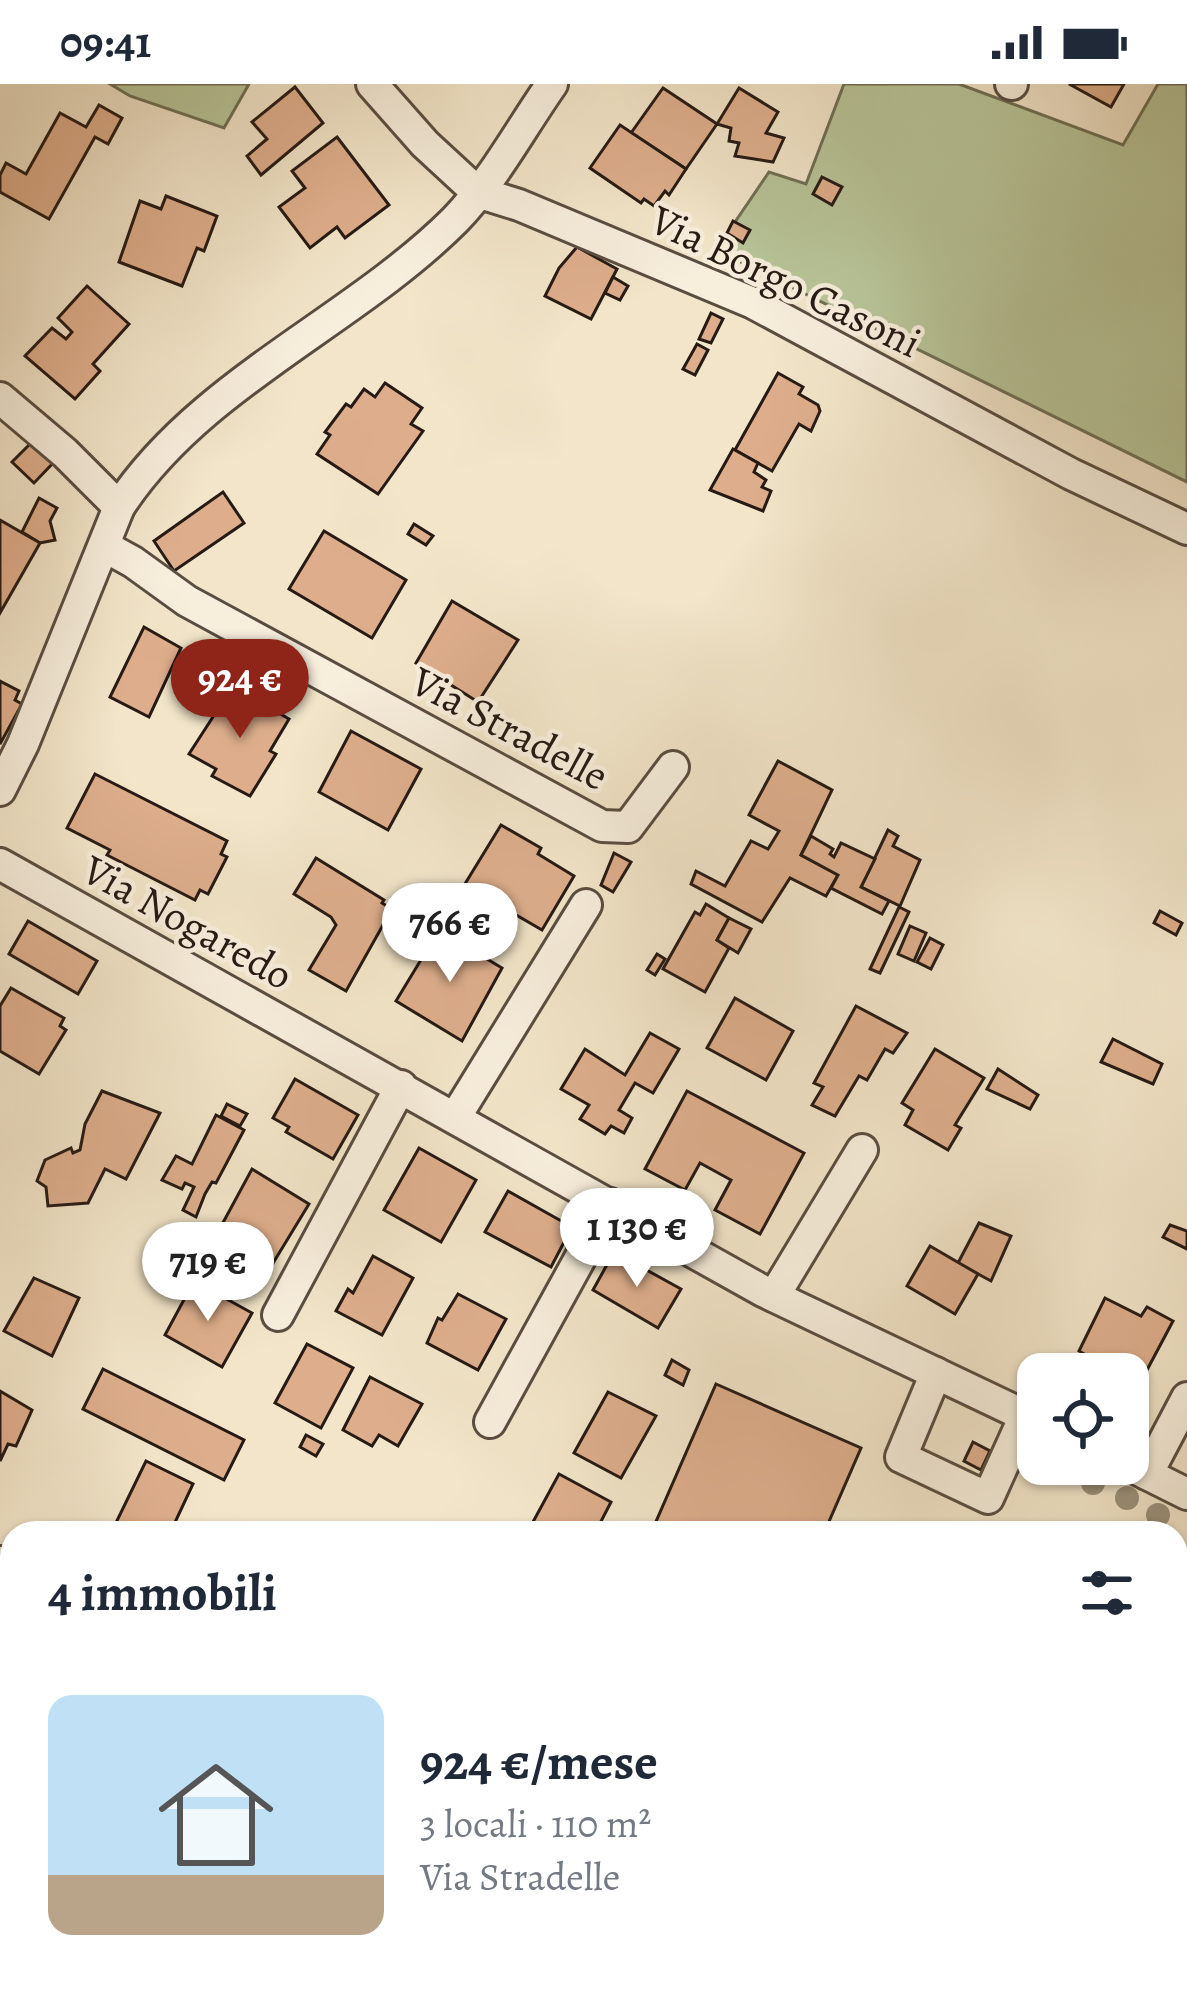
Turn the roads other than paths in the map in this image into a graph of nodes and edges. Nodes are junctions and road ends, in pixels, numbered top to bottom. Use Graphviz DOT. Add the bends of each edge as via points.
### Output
graph roads {
  1 [pos="372,84"];
  2 [pos="552,84"];
  3 [pos="477,192"];
  4 [pos="0,398"];
  5 [pos="119,507"];
  6 [pos="1187,529"];
  7 [pos="104,547"];
  8 [pos="673,767"];
  9 [pos="0,790"];
  10 [pos="0,864"];
  11 [pos="586,905"];
  12 [pos="401,1086"];
  13 [pos="456,1116"];
  14 [pos="862,1150"];
  15 [pos="610,1204"];
  16 [pos="774,1296"];
  17 [pos="278,1315"];
  18 [pos="936,1373"];
  19 [pos="1187,1398"];
  20 [pos="1017,1412"];
  21 [pos="490,1422"];
  22 [pos="1017,1446"];
  23 [pos="1149,1452"];
  24 [pos="1149,1475"];
  25 [pos="1187,1494"];
  1 -- 3 [label="street, Via Borgo Casoni"];
  2 -- 3 [label="street"];
  3 -- 5 [label="street" via="420,249 183,432"];
  3 -- 6 [label="street, Via Borgo Casoni" via="753,304"];
  4 -- 5 [label="street"];
  5 -- 7 [label="street"];
  7 -- 8 [label="street, Via Stradelle" via="187,601 602,826 628,827"];
  7 -- 9 [label="street"];
  10 -- 12 [label="street, Via Nogaredo"];
  11 -- 13 [label="street"];
  12 -- 13 [label="street, Via Nogaredo"];
  12 -- 17 [label="street"];
  13 -- 15 [label="street, Via Nogaredo"];
  14 -- 16 [label="street"];
  15 -- 16 [label="street, Via Nogaredo"];
  15 -- 21 [label="street"];
  16 -- 18 [label="street, Via Nogaredo"];
  18 -- 20 [label="street, Via Nogaredo"];
  18 -- 22 [label="street" via="901,1457 988,1498"];
  19 -- 23 [label="street"];
  24 -- 25 [label="street"];
}
